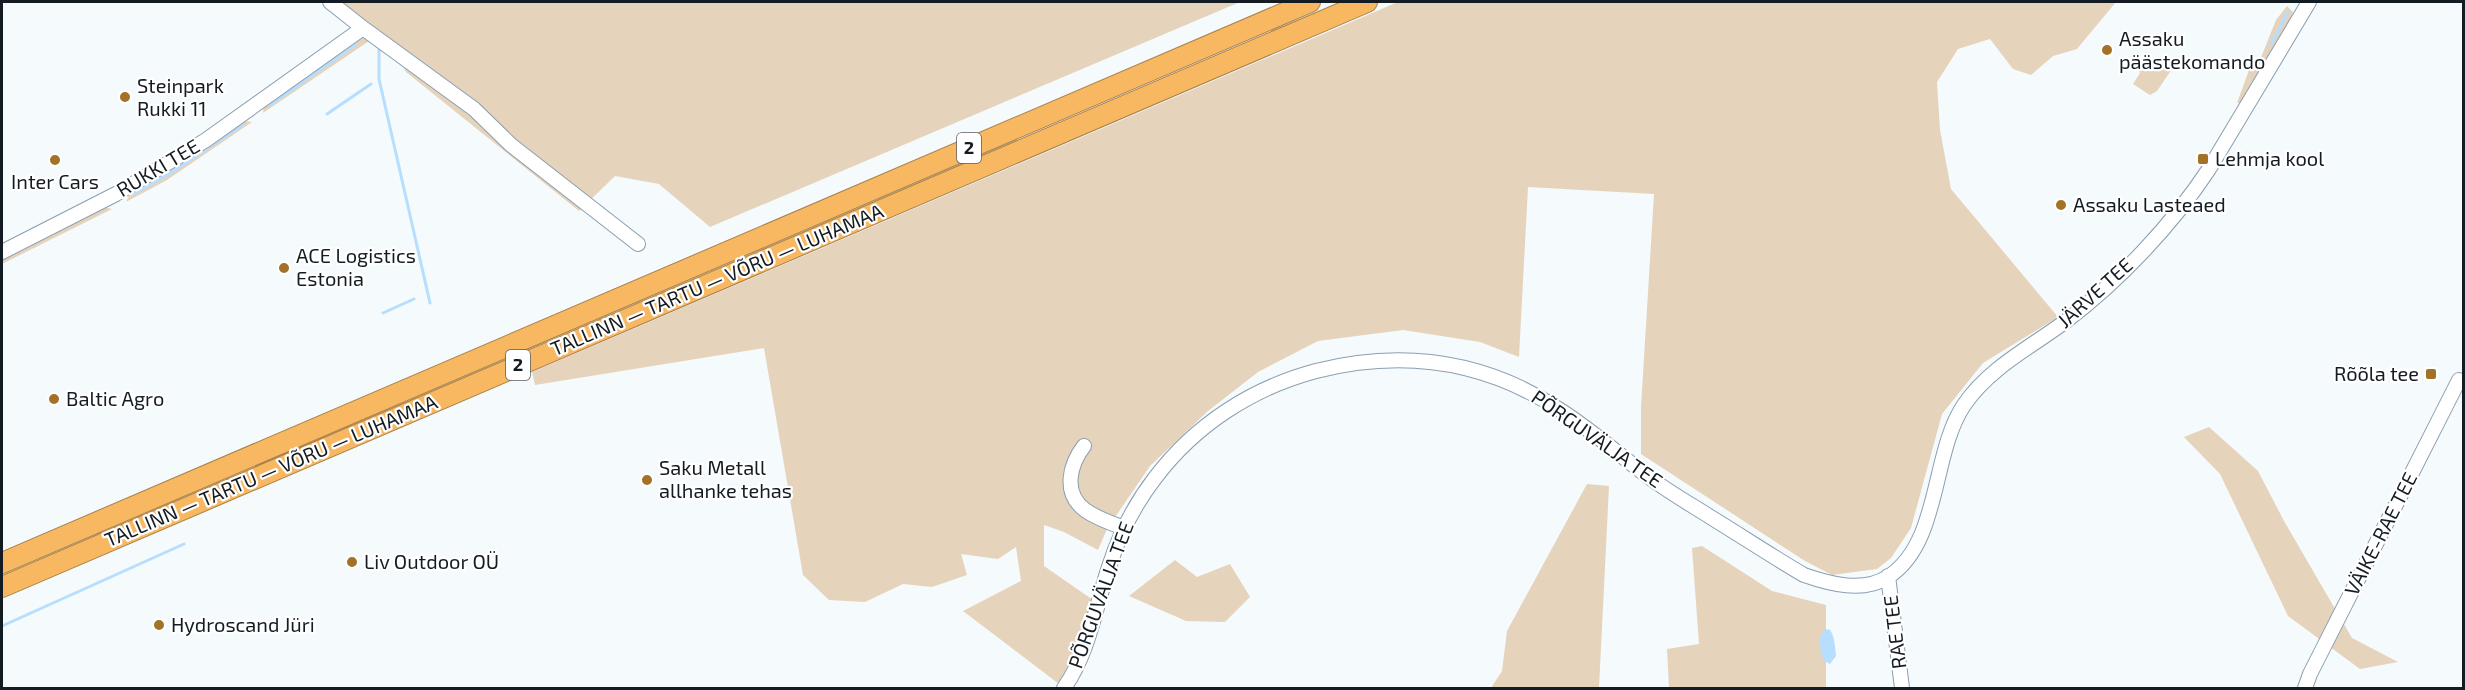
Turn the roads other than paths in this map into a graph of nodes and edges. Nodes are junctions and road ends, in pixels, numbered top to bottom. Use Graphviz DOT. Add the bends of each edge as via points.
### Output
graph roads {
  1 [pos="330,2"];
  2 [pos="1310,2"];
  3 [pos="1367,2"];
  4 [pos="2309,2"];
  5 [pos="363,28"];
  6 [pos="638,244"];
  7 [pos="2,252"];
  8 [pos="2459,380"];
  9 [pos="1084,446"];
  10 [pos="1124,528"];
  11 [pos="2,563"];
  12 [pos="1888,576"];
  13 [pos="2,587"];
  14 [pos="1064,688"];
  15 [pos="1902,688"];
  16 [pos="2305,688"];
  1 -- 5 [label="street"];
  2 -- 11 [label="highway, TALLINN — TARTU — VÕRU — LUHAMAA / 2"];
  3 -- 13 [label="highway, TALLINN — TARTU — VÕRU — LUHAMAA / 2"];
  4 -- 12 [label="street, JÄRVE TEE" via="2209,169 2163,230 2102,292 1999,369 1964,405 1949,437 1919,539 1907,560"];
  5 -- 6 [label="street" via="474,109 512,145"];
  5 -- 7 [label="street, RUKKI TEE" via="206,140 116,194"];
  8 -- 16 [label="street, VÄIKE-RAE TEE"];
  9 -- 10 [label="street" via="1071,471 1075,498 1084,509"];
  10 -- 12 [label="street, PÕRGUVÄLJA TEE" via="1155,478 1187,441 1259,391 1337,366 1432,361 1477,370 1533,393 1648,476 1804,574 1845,586"];
  10 -- 14 [label="street, PÕRGUVÄLJA TEE" via="1079,663"];
  12 -- 15 [label="street, RAE TEE"];
}
